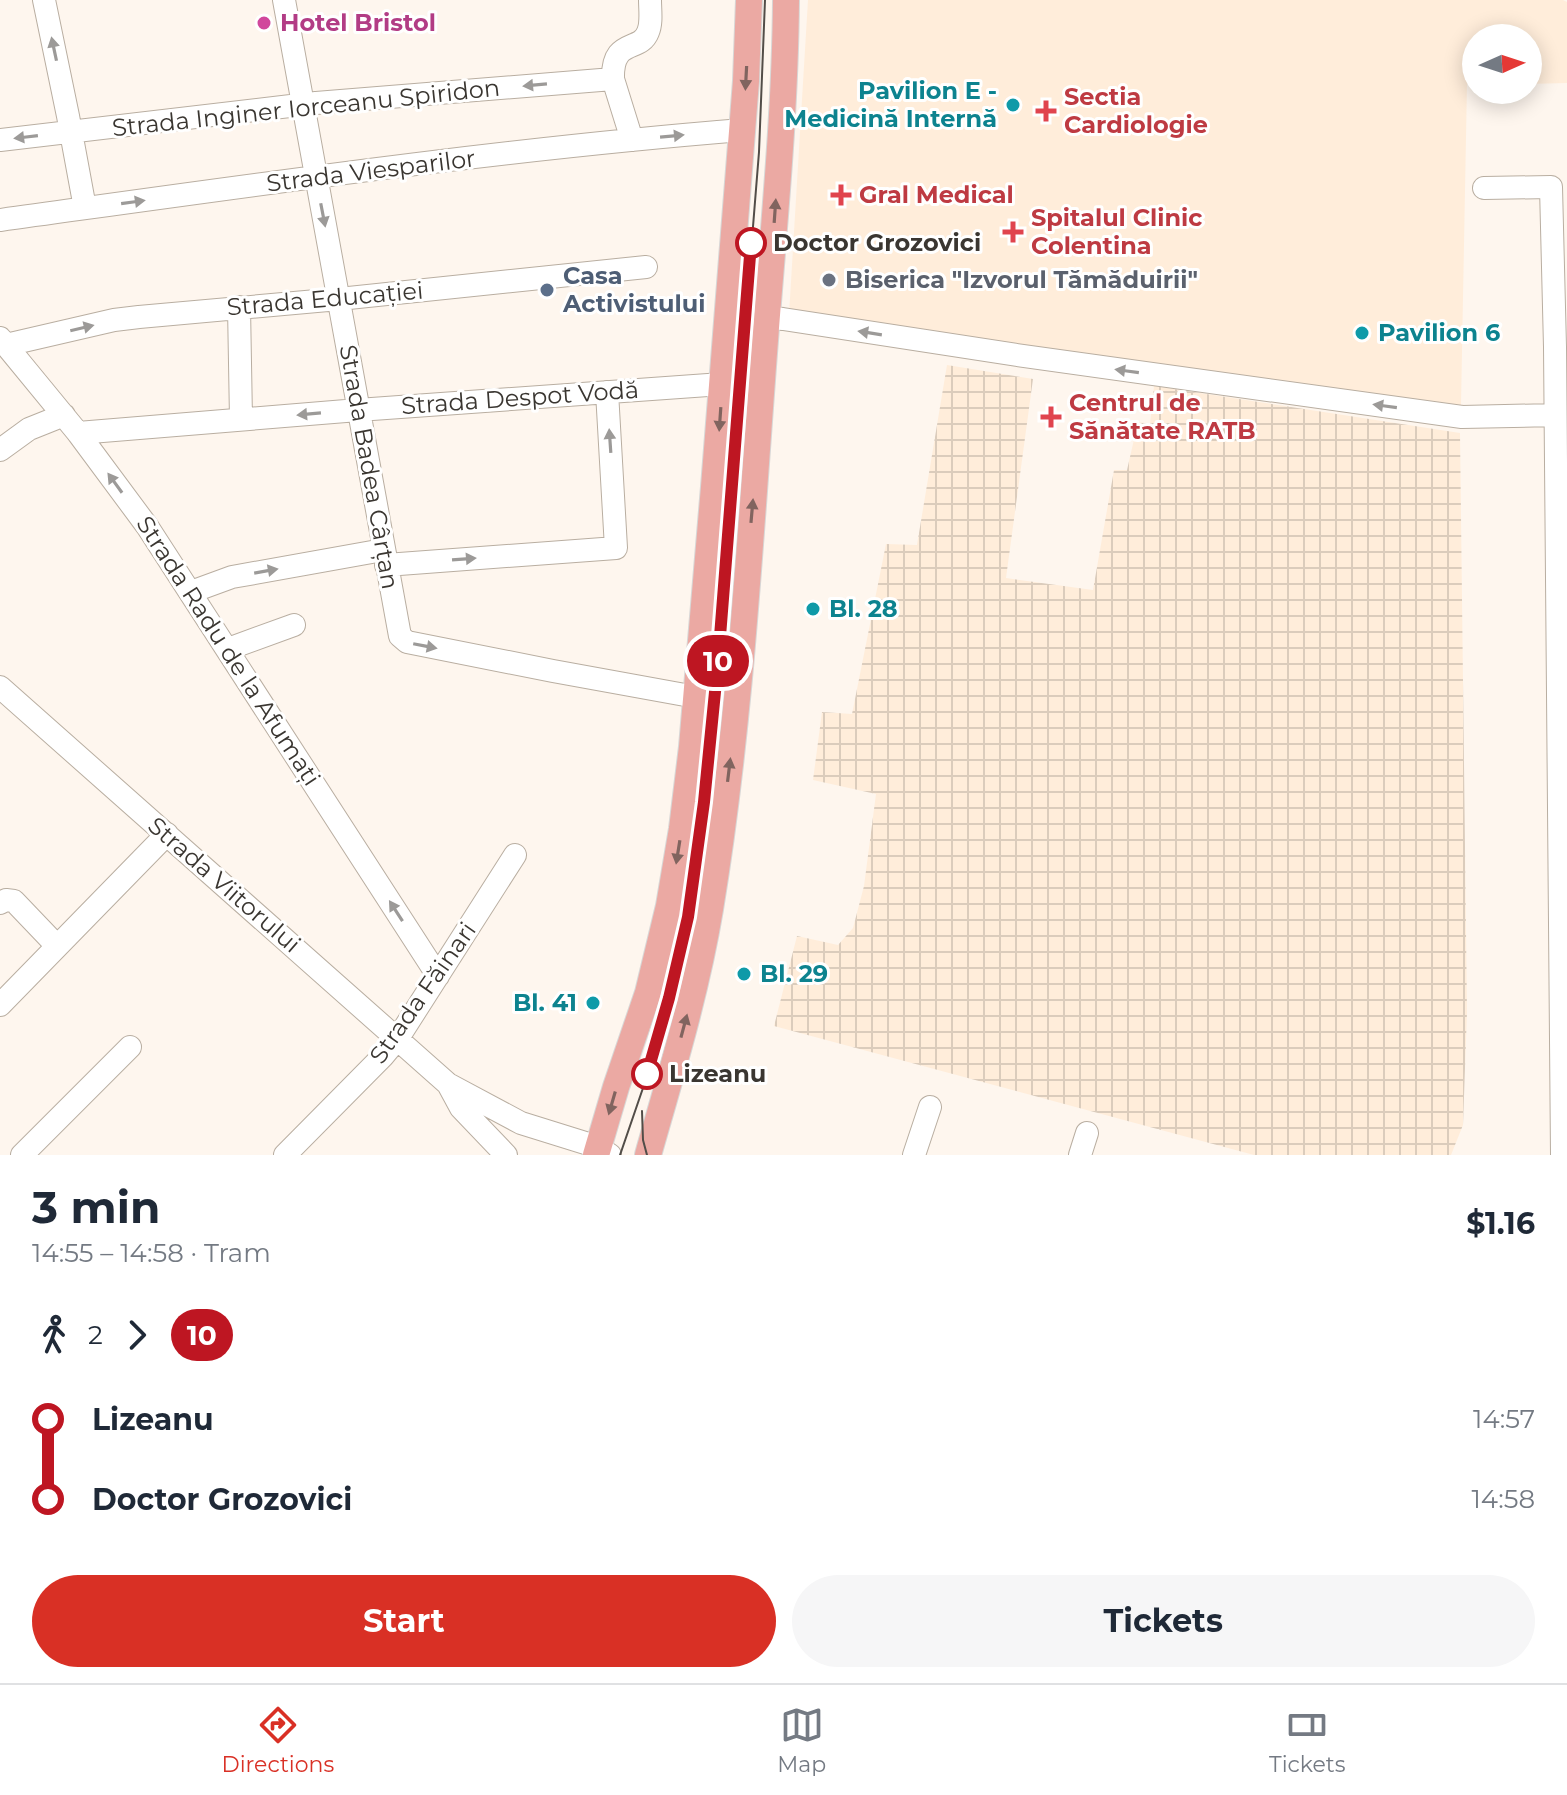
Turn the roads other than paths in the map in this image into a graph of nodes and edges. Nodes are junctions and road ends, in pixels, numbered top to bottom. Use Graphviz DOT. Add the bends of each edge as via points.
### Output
graph roads {
  1 [pos="44,0"];
  2 [pos="284,0"];
  3 [pos="650,0"];
  4 [pos="749,0"];
  5 [pos="786,0"];
  6 [pos="613,79"];
  7 [pos="302,104"];
  8 [pos="742,130"];
  9 [pos="71,132"];
  10 [pos="0,140"];
  11 [pos="632,140"];
  12 [pos="316,178"];
  13 [pos="1484,188"];
  14 [pos="85,208"];
  15 [pos="1559,209"];
  16 [pos="0,220"];
  17 [pos="646,267"];
  18 [pos="339,299"];
  19 [pos="239,307"];
  20 [pos="728,314"];
  21 [pos="767,317"];
  22 [pos="3,341"];
  23 [pos="722,384"];
  24 [pos="607,392"];
  25 [pos="358,410"];
  26 [pos="1555,415"];
  27 [pos="241,419"];
  28 [pos="71,424"];
  29 [pos="0,450"];
  30 [pos="385,557"];
  31 [pos="191,592"];
  32 [pos="294,625"];
  33 [pos="228,649"];
  34 [pos="0,687"];
  35 [pos="696,697"];
  36 [pos="1563,704"];
  37 [pos="167,834"];
  38 [pos="515,855"];
  39 [pos="0,903"];
  40 [pos="57,946"];
  41 [pos="438,976"];
  42 [pos="0,1005"];
  43 [pos="398,1038"];
  44 [pos="130,1047"];
  45 [pos="448,1084"];
  46 [pos="930,1107"];
  47 [pos="1087,1133"];
  48 [pos="601,1152"];
  49 [pos="22,1155"];
  50 [pos="285,1155"];
  51 [pos="506,1155"];
  52 [pos="648,1155"];
  53 [pos="914,1155"];
  54 [pos="1080,1155"];
  55 [pos="1562,1155"];
  9 -- 1 [label="street, one-way"];
  2 -- 7 [label="street, Strada Badea Cârțan"];
  3 -- 6 [label="street" via="649,31 619,52"];
  4 -- 8 [label="main road, one-way"];
  21 -- 5 [label="main road, one-way"];
  6 -- 7 [label="street, Strada Inginer Iorceanu Spiridon, one-way"];
  6 -- 11 [label="street"];
  7 -- 9 [label="street, Strada Inginer Iorceanu Spiridon"];
  7 -- 12 [label="street, Strada Badea Cârțan"];
  11 -- 8 [label="street, Strada Viesparilor, one-way"];
  8 -- 20 [label="main road"];
  9 -- 10 [label="street, Strada Inginer Iorceanu Spiridon, one-way"];
  9 -- 14 [label="street"];
  11 -- 12 [label="street, Strada Viesparilor"];
  14 -- 12 [label="street, Strada Viesparilor, one-way"];
  12 -- 18 [label="street, Strada Badea Cârțan, one-way"];
  13 -- 15 [label="street" via="1551,187"];
  14 -- 16 [label="street, Strada Viesparilor"];
  15 -- 26 [label="street"];
  17 -- 18 [label="street, Strada Educației"];
  18 -- 19 [label="street, Strada Educației"];
  18 -- 25 [label="street, Strada Badea Cârțan"];
  22 -- 19 [label="street, Strada Educației, one-way" via="114,320"];
  19 -- 27 [label="street"];
  20 -- 21 [label="street"];
  20 -- 23 [label="main road"];
  26 -- 21 [label="street, one-way" via="1462,417"];
  52 -- 21 [label="main road, one-way" via="690,1006 716,869 735,715"];
  22 -- 28 [label="street, Strada Radu de la Afumați"];
  23 -- 24 [label="street, Strada Despot Vodă"];
  23 -- 35 [label="main road, one-way"];
  24 -- 25 [label="street, Strada Despot Vodă"];
  30 -- 24 [label="street, one-way" via="616,548"];
  25 -- 27 [label="street, Strada Despot Vodă, one-way"];
  25 -- 30 [label="street, Strada Badea Cârțan"];
  26 -- 36 [label="street"];
  27 -- 28 [label="street, Strada Despot Vodă"];
  28 -- 29 [label="street, Strada Despot Vodă" via="29,429"];
  31 -- 28 [label="street, Strada Radu de la Afumați, one-way"];
  31 -- 30 [label="street, one-way" via="232,577"];
  30 -- 35 [label="street, Strada Badea Cârțan, one-way" via="398,631 407,642"];
  31 -- 33 [label="street, Strada Radu de la Afumați"];
  32 -- 33 [label="street"];
  41 -- 33 [label="street, Strada Radu de la Afumați, one-way"];
  34 -- 37 [label="street, Strada Viitorului"];
  35 -- 48 [label="main road, one-way" via="669,906"];
  36 -- 55 [label="street"];
  37 -- 40 [label="street"];
  37 -- 43 [label="street, Strada Viitorului"];
  38 -- 41 [label="street, Strada Făinari"];
  39 -- 40 [label="street" via="14,901"];
  40 -- 42 [label="street"];
  41 -- 43 [label="street, Strada Făinari"];
  43 -- 45 [label="street, Strada Viitorului"];
  43 -- 50 [label="street, Strada Făinari"];
  44 -- 49 [label="street"];
  45 -- 48 [label="street, Strada Viitorului" via="521,1123"];
  45 -- 51 [label="street, Strada Viitorului" via="461,1108"];
  46 -- 53 [label="street"];
  47 -- 54 [label="street"];
}
